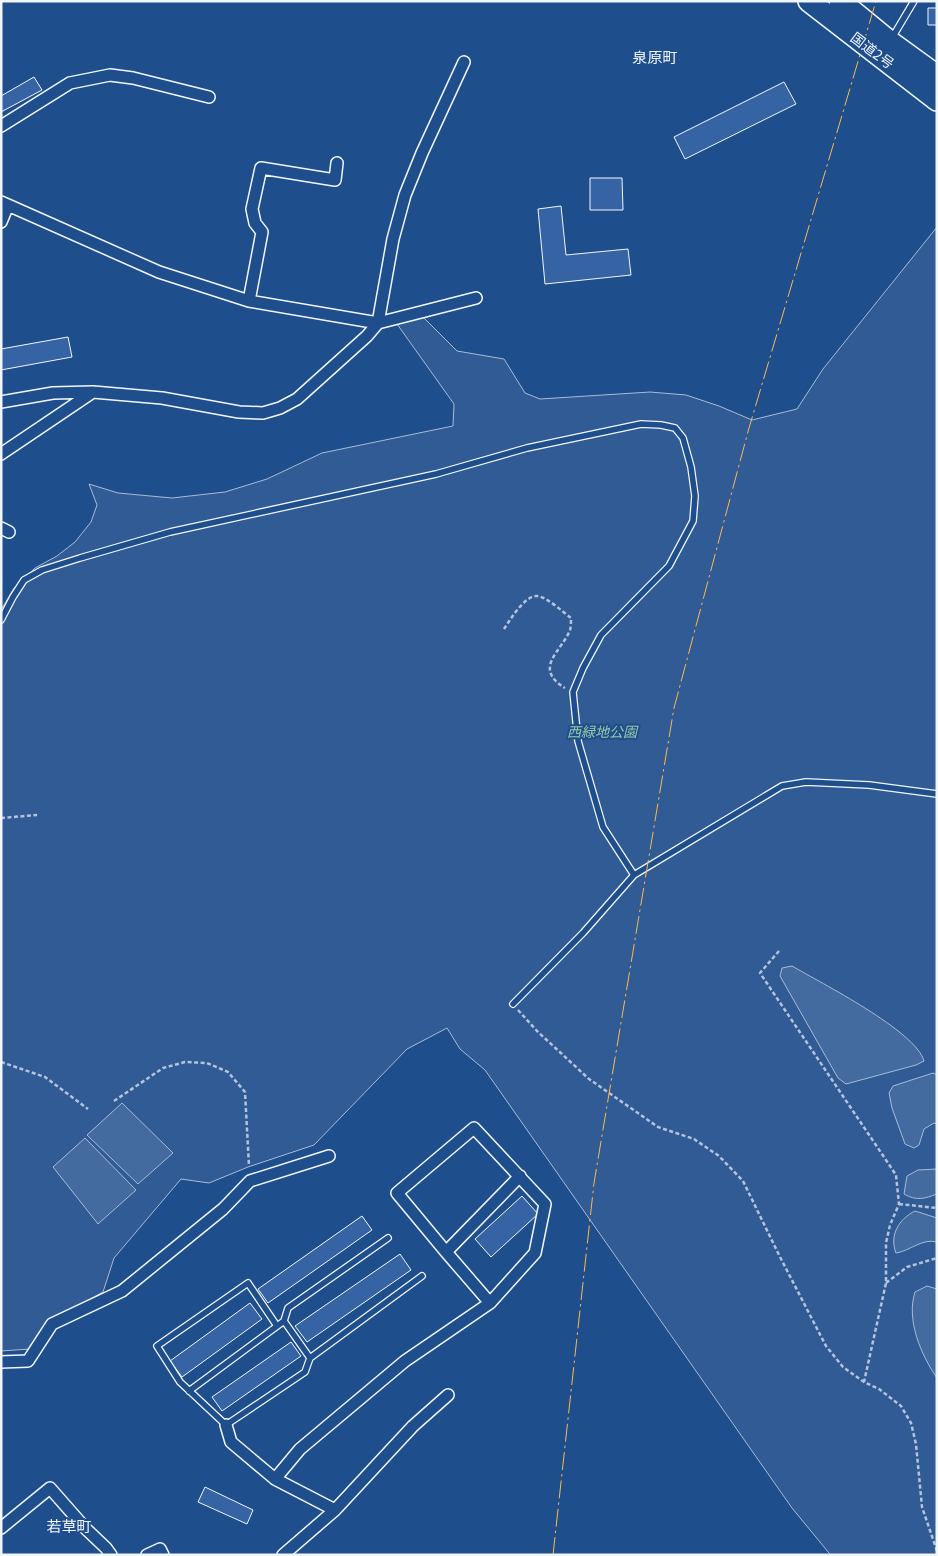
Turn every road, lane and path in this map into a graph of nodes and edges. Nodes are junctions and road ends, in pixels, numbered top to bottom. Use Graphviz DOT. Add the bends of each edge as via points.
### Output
graph roads {
  1 [pos="809,1"];
  2 [pos="840,1"];
  3 [pos="914,1"];
  4 [pos="890,42"];
  5 [pos="464,62"];
  6 [pos="937,76"];
  7 [pos="209,97"];
  8 [pos="937,100"];
  9 [pos="1,126"];
  10 [pos="337,163"];
  11 [pos="5,203"];
  12 [pos="1,222"];
  13 [pos="476,298"];
  14 [pos="249,301"];
  15 [pos="378,323"];
  16 [pos="93,392"];
  17 [pos="1,402"];
  18 [pos="1,454"];
  19 [pos="1,620"];
  20 [pos="504,629"];
  21 [pos="572,692"];
  22 [pos="937,794"];
  23 [pos="37,815"];
  24 [pos="1,818"];
  25 [pos="634,875"];
  26 [pos="779,951"];
  27 [pos="513,1004"];
  28 [pos="1,1062"];
  29 [pos="114,1101"];
  30 [pos="88,1109"];
  31 [pos="329,1156"];
  32 [pos="249,1166"];
  33 [pos="520,1176"];
  34 [pos="899,1204"];
  35 [pos="937,1208"];
  36 [pos="388,1238"];
  37 [pos="446,1252"];
  38 [pos="937,1258"];
  39 [pos="422,1276"];
  40 [pos="886,1283"];
  41 [pos="490,1302"];
  42 [pos="284,1321"];
  43 [pos="277,1326"];
  44 [pos="310,1358"];
  45 [pos="1,1362"];
  46 [pos="864,1382"];
  47 [pos="189,1391"];
  48 [pos="448,1395"];
  49 [pos="226,1425"];
  50 [pos="275,1479"];
  51 [pos="335,1510"];
  52 [pos="1,1528"];
  53 [pos="937,1551"];
  54 [pos="111,1555"];
  55 [pos="147,1555"];
  56 [pos="163,1555"];
  57 [pos="283,1555"];
  1 -- 8 [label="highway, 国道2号"];
  2 -- 4 [label="highway, 国道2号"];
  3 -- 4 [label="lane"];
  4 -- 6 [label="highway, 国道2号"];
  5 -- 15 [label="street" via="405,195"];
  7 -- 9 [label="street" via="133,78 110,76 70,83"];
  10 -- 14 [label="street" via="335,180 262,168 252,208 255,223 262,232"];
  11 -- 12 [label="street"];
  11 -- 14 [label="street" via="158,272"];
  13 -- 15 [label="street"];
  14 -- 15 [label="street"];
  15 -- 16 [label="street" via="297,399 262,413 162,398"];
  16 -- 17 [label="street" via="53,393"];
  16 -- 18 [label="street"];
  19 -- 21 [label="lane" via="24,580 42,570 170,532 436,474 527,448 640,424 675,428 683,438 691,467 694,521 669,566 601,635"];
  20 -- 21 [label="path" via="529,598 537,596 572,618 570,630 551,660 550,669 560,685"];
  21 -- 25 [label="lane" via="578,741 602,827"];
  22 -- 25 [label="lane" via="851,784 806,782 782,786"];
  23 -- 24 [label="path"];
  25 -- 27 [label="lane"];
  26 -- 34 [label="path" via="760,973 896,1175"];
  27 -- 46 [label="path" via="537,1031 590,1079 658,1127 694,1139 719,1156 742,1181 826,1346 843,1367"];
  28 -- 30 [label="path" via="45,1077"];
  29 -- 32 [label="path" via="163,1068 185,1062 207,1063 228,1072 245,1092"];
  31 -- 45 [label="street" via="250,1181 223,1209 122,1291 52,1324 28,1361"];
  33 -- 37 [label="street"];
  33 -- 37 [label="street" via="474,1128 397,1193"];
  33 -- 41 [label="street" via="545,1204 536,1253"];
  34 -- 35 [label="path"];
  34 -- 40 [label="path" via="886,1243"];
  36 -- 42 [label="lane" via="288,1308"];
  37 -- 41 [label="street"];
  38 -- 40 [label="path" via="907,1267"];
  39 -- 44 [label="lane"];
  40 -- 46 [label="path"];
  41 -- 50 [label="street" via="405,1361 300,1449"];
  42 -- 43 [label="lane"];
  42 -- 44 [label="lane"];
  43 -- 47 [label="lane"];
  43 -- 47 [label="lane" via="248,1283 157,1346"];
  44 -- 49 [label="lane" via="305,1372"];
  46 -- 53 [label="path" via="901,1406 911,1422 922,1507"];
  47 -- 49 [label="lane"];
  48 -- 51 [label="street" via="413,1426"];
  49 -- 50 [label="street" via="231,1442"];
  50 -- 51 [label="street"];
  51 -- 57 [label="street"];
  52 -- 54 [label="street" via="50,1488"];
  55 -- 56 [label="street" via="160,1548"];
}
